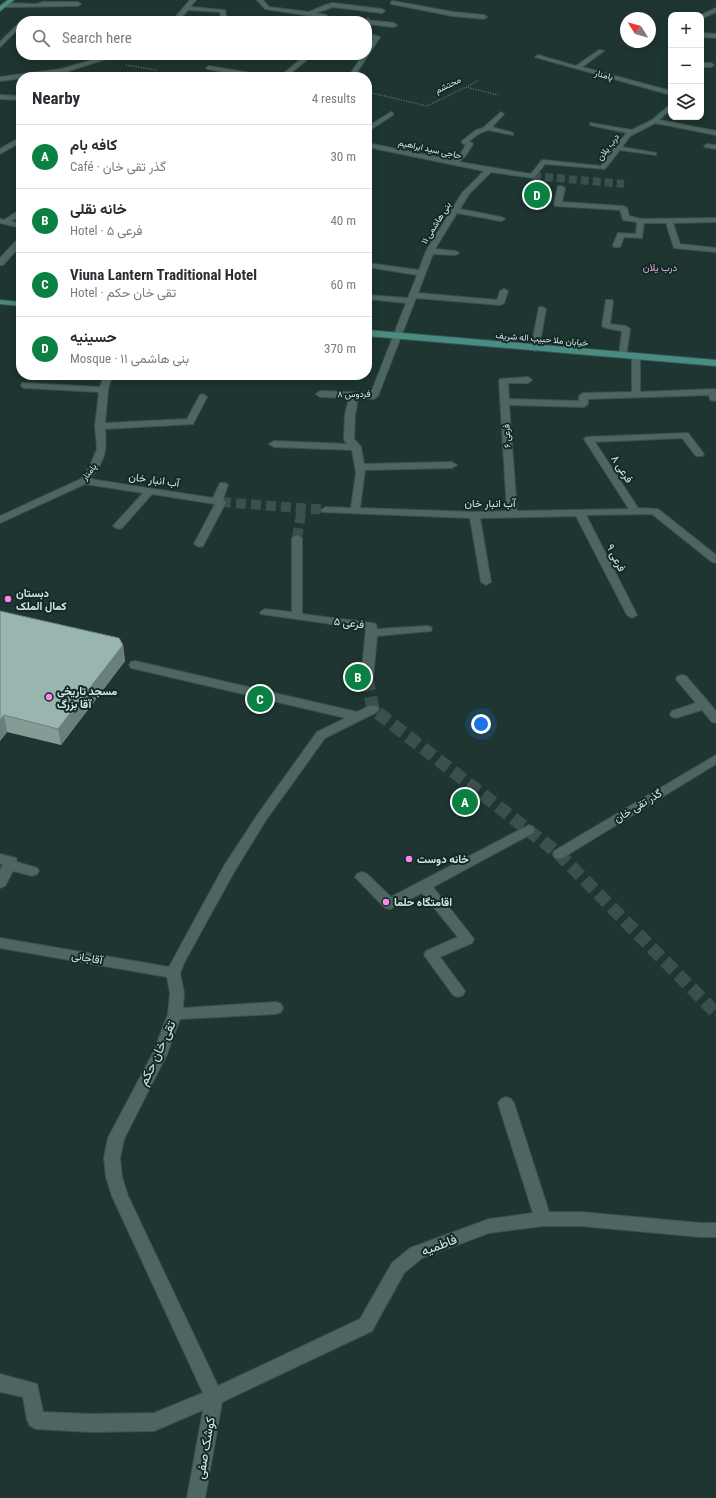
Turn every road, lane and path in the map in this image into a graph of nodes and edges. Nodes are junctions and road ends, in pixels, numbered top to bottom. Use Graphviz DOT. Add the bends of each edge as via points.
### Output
graph roads {
  1 [pos="11,0"];
  2 [pos="193,0"];
  3 [pos="260,0"];
  4 [pos="395,1"];
  5 [pos="78,4"];
  6 [pos="5,5"];
  7 [pos="37,6"];
  8 [pos="185,8"];
  9 [pos="0,10"];
  10 [pos="32,11"];
  11 [pos="382,11"];
  12 [pos="714,12"];
  13 [pos="309,14"];
  14 [pos="179,16"];
  15 [pos="224,16"];
  16 [pos="324,16"];
  17 [pos="704,16"];
  18 [pos="484,17"];
  19 [pos="372,18"];
  20 [pos="372,21"];
  21 [pos="394,25"];
  22 [pos="16,27"];
  23 [pos="16,35"];
  24 [pos="704,35"];
  25 [pos="6,36"];
  26 [pos="372,36"];
  27 [pos="716,36"];
  28 [pos="712,43"];
  29 [pos="0,45"];
  30 [pos="372,46"];
  31 [pos="601,51"];
  32 [pos="538,56"];
  33 [pos="98,60"];
  34 [pos="111,60"];
  35 [pos="303,60"];
  36 [pos="363,60"];
  37 [pos="704,65"];
  38 [pos="711,65"];
  39 [pos="209,68"];
  40 [pos="577,68"];
  41 [pos="157,70"];
  42 [pos="54,72"];
  43 [pos="233,72"];
  44 [pos="288,72"];
  45 [pos="354,72"];
  46 [pos="16,77"];
  47 [pos="0,79"];
  48 [pos="478,81"];
  49 [pos="466,87"];
  50 [pos="668,92"];
  51 [pos="372,93"];
  52 [pos="498,95"];
  53 [pos="0,97"];
  54 [pos="16,98"];
  55 [pos="668,109"];
  56 [pos="391,114"];
  57 [pos="501,114"];
  58 [pos="654,121"];
  59 [pos="592,124"];
  60 [pos="372,127"];
  61 [pos="487,128"];
  62 [pos="633,132"];
  63 [pos="716,133"];
  64 [pos="511,134"];
  65 [pos="16,142"];
  66 [pos="707,146"];
  67 [pos="372,147"];
  68 [pos="716,147"];
  69 [pos="617,148"];
  70 [pos="0,152"];
  71 [pos="654,154"];
  72 [pos="453,163"];
  73 [pos="603,168"];
  74 [pos="489,170"];
  75 [pos="594,176"];
  76 [pos="561,188"];
  77 [pos="455,210"];
  78 [pos="16,215"];
  79 [pos="501,219"];
  80 [pos="716,220"];
  81 [pos="2,221"];
  82 [pos="641,221"];
  83 [pos="669,221"];
  84 [pos="16,225"];
  85 [pos="618,245"];
  86 [pos="16,246"];
  87 [pos="716,250"];
  88 [pos="430,251"];
  89 [pos="455,253"];
  90 [pos="0,263"];
  91 [pos="372,266"];
  92 [pos="420,273"];
  93 [pos="504,291"];
  94 [pos="372,297"];
  95 [pos="410,298"];
  96 [pos="0,302"];
  97 [pos="609,302"];
  98 [pos="16,304"];
  99 [pos="542,309"];
  100 [pos="372,334"];
  101 [pos="396,336"];
  102 [pos="535,348"];
  103 [pos="623,355"];
  104 [pos="636,357"];
  105 [pos="716,363"];
  106 [pos="107,380"];
  107 [pos="528,380"];
  108 [pos="25,385"];
  109 [pos="104,390"];
  110 [pos="320,394"];
  111 [pos="354,395"];
  112 [pos="636,395"];
  113 [pos="203,397"];
  114 [pos="716,398"];
  115 [pos="505,402"];
  116 [pos="100,426"];
  117 [pos="274,444"];
  118 [pos="356,447"];
  119 [pos="699,454"];
  120 [pos="452,465"];
  121 [pos="360,467"];
  122 [pos="84,481"];
  123 [pos="223,485"];
  124 [pos="150,492"];
  125 [pos="219,501"];
  126 [pos="326,510"];
  127 [pos="355,511"];
  128 [pos="635,511"];
  129 [pos="580,513"];
  130 [pos="475,515"];
  131 [pos="512,515"];
  132 [pos="0,520"];
  133 [pos="118,526"];
  134 [pos="297,538"];
  135 [pos="199,544"];
  136 [pos="716,560"];
  137 [pos="486,582"];
  138 [pos="265,612"];
  139 [pos="632,614"];
  140 [pos="298,617"];
  141 [pos="427,629"];
  142 [pos="371,633"];
  143 [pos="135,665"];
  144 [pos="367,678"];
  145 [pos="682,678"];
  146 [pos="704,705"];
  147 [pos="373,708"];
  148 [pos="676,714"];
  149 [pos="356,716"];
  150 [pos="716,719"];
  151 [pos="716,759"];
  152 [pos="529,830"];
  153 [pos="559,854"];
  154 [pos="7,861"];
  155 [pos="32,871"];
  156 [pos="362,877"];
  157 [pos="0,883"];
  158 [pos="424,886"];
  159 [pos="0,943"];
  160 [pos="173,973"];
  161 [pos="458,991"];
  162 [pos="276,1008"];
  163 [pos="176,1014"];
  164 [pos="506,1103"];
  165 [pos="543,1219"];
  166 [pos="716,1230"];
  167 [pos="0,1383"];
  168 [pos="214,1397"];
  169 [pos="196,1498"];
  1 -- 6 [label="main road"];
  2 -- 8 [label="street"];
  3 -- 13 [label="street" via="266,8"];
  4 -- 11 [label="street"];
  4 -- 18 [label="street" via="453,14"];
  5 -- 7 [label="street"];
  6 -- 7 [label="street"];
  6 -- 9 [label="main road"];
  7 -- 10 [label="street"];
  8 -- 14 [label="street"];
  8 -- 15 [label="street" via="223,11"];
  11 -- 13 [label="street" via="333,5"];
  11 -- 19 [label="street"];
  12 -- 17 [label="street"];
  13 -- 16 [label="street"];
  20 -- 21 [label="street"];
  22 -- 25 [label="street"];
  23 -- 25 [label="street"];
  24 -- 27 [label="street"];
  25 -- 29 [label="street"];
  26 -- 30 [label="street" via="377,37"];
  27 -- 28 [label="street"];
  31 -- 40 [label="street"];
  32 -- 40 [label="street, پامنار"];
  33 -- 42 [label="street"];
  34 -- 41 [label="path"];
  35 -- 44 [label="street"];
  36 -- 45 [label="street"];
  37 -- 38 [label="street"];
  39 -- 43 [label="street"];
  40 -- 50 [label="street, پامنار"];
  46 -- 47 [label="street"];
  48 -- 49 [label="path, محتشم"];
  49 -- 51 [label="path, محتشم" via="427,106"];
  49 -- 52 [label="path"];
  53 -- 54 [label="street"];
  55 -- 58 [label="street, درب یلان"];
  56 -- 60 [label="street"];
  57 -- 61 [label="street"];
  58 -- 62 [label="street, درب یلان"];
  58 -- 63 [label="street"];
  59 -- 62 [label="street"];
  61 -- 64 [label="street"];
  61 -- 72 [label="street" via="478,131 464,142 470,144 464,154"];
  62 -- 69 [label="street, درب یلان"];
  65 -- 70 [label="street"];
  66 -- 68 [label="street"];
  67 -- 72 [label="street, حاجی سید ابراهیم"];
  69 -- 71 [label="street"];
  69 -- 73 [label="street, درب یلان"];
  72 -- 74 [label="street, حاجی سید ابراهیم"];
  73 -- 74 [label="street, درب یلان" via="543,162 533,176"];
  73 -- 75 [label="street"];
  74 -- 77 [label="street, بنی هاشمی ۱۱" via="466,193"];
  76 -- 82 [label="street" via="558,204 566,207 623,208 626,218"];
  77 -- 79 [label="street"];
  77 -- 88 [label="street, بنی هاشمی ۱۱"];
  78 -- 81 [label="street"];
  80 -- 83 [label="street"];
  81 -- 84 [label="street"];
  82 -- 83 [label="street"];
  82 -- 85 [label="street" via="639,236 621,235"];
  83 -- 87 [label="street" via="677,246"];
  86 -- 90 [label="street"];
  88 -- 89 [label="street"];
  88 -- 92 [label="street, بنی هاشمی ۱۱"];
  91 -- 92 [label="street"];
  92 -- 95 [label="street, بنی هاشمی ۱۱"];
  93 -- 95 [label="street" via="500,303"];
  94 -- 95 [label="street"];
  95 -- 101 [label="street, بنی هاشمی ۱۱"];
  96 -- 98 [label="main road"];
  97 -- 103 [label="street" via="606,326 626,329"];
  99 -- 102 [label="street"];
  100 -- 101 [label="main road, خیابان ملا حبیب اله شریف"];
  101 -- 102 [label="main road, خیابان ملا حبیب اله شریف"];
  101 -- 111 [label="street, فردوس ۸" via="374,396"];
  102 -- 103 [label="main road, خیابان ملا حبیب اله شریف"];
  103 -- 104 [label="main road, خیابان ملا حبیب اله شریف"];
  104 -- 105 [label="main road, خیابان ملا حبیب اله شریف"];
  104 -- 112 [label="street"];
  106 -- 109 [label="street, پامنار"];
  107 -- 115 [label="street, فرعی ۶" via="503,381"];
  108 -- 109 [label="street"];
  109 -- 116 [label="street, پامنار"];
  110 -- 111 [label="street, فردوس ۸"];
  111 -- 118 [label="street" via="349,440"];
  112 -- 114 [label="street" via="714,392 713,398"];
  112 -- 115 [label="street" via="583,396 584,404"];
  113 -- 116 [label="street" via="190,422"];
  115 -- 131 [label="street, فرعی ۶"];
  116 -- 122 [label="street, پامنار" via="102,449 94,468"];
  117 -- 118 [label="street"];
  118 -- 121 [label="street"];
  119 -- 128 [label="street, فرعی ۸" via="685,435 589,439"];
  120 -- 121 [label="street"];
  121 -- 127 [label="street"];
  122 -- 124 [label="street, آب انبار خان"];
  122 -- 132 [label="street, پامنار"];
  123 -- 125 [label="street"];
  124 -- 125 [label="street, آب انبار خان"];
  124 -- 133 [label="street"];
  125 -- 135 [label="street"];
  126 -- 127 [label="street, آب انبار خان"];
  127 -- 130 [label="street, آب انبار خان"];
  128 -- 129 [label="street, آب انبار خان"];
  128 -- 136 [label="street, آب انبار خان" via="654,511"];
  129 -- 131 [label="street, آب انبار خان"];
  129 -- 139 [label="street, فرعی ۹"];
  130 -- 131 [label="street, آب انبار خان"];
  130 -- 137 [label="street"];
  134 -- 140 [label="street"];
  138 -- 140 [label="street, فرعی ۵"];
  140 -- 142 [label="street, فرعی ۵" via="372,626"];
  141 -- 142 [label="street"];
  142 -- 144 [label="street, فرعی ۵"];
  143 -- 149 [label="street"];
  145 -- 146 [label="street"];
  146 -- 148 [label="street"];
  146 -- 150 [label="street"];
  147 -- 149 [label="street"];
  149 -- 160 [label="street" via="321,736 262,817 204,914"];
  151 -- 153 [label="street, گذر تقی خان"];
  152 -- 158 [label="street"];
  154 -- 155 [label="street"];
  154 -- 157 [label="street"];
  156 -- 158 [label="street" via="390,904"];
  158 -- 161 [label="street" via="467,939 431,955"];
  159 -- 160 [label="street, آقاجانی"];
  160 -- 163 [label="street, تقی خان حکم" via="177,993"];
  162 -- 163 [label="street"];
  163 -- 168 [label="street, تقی خان حکم" via="160,1054 116,1138 112,1158 113,1171 120,1196"];
  164 -- 165 [label="street"];
  165 -- 166 [label="street, فاطمیه" via="580,1219"];
  165 -- 168 [label="street, فاطمیه" via="489,1226 416,1253 398,1268 366,1325"];
  167 -- 168 [label="street, فاطمیه" via="31,1390 36,1420 90,1424 154,1422"];
  168 -- 169 [label="street, کوشک صفی"];
}
